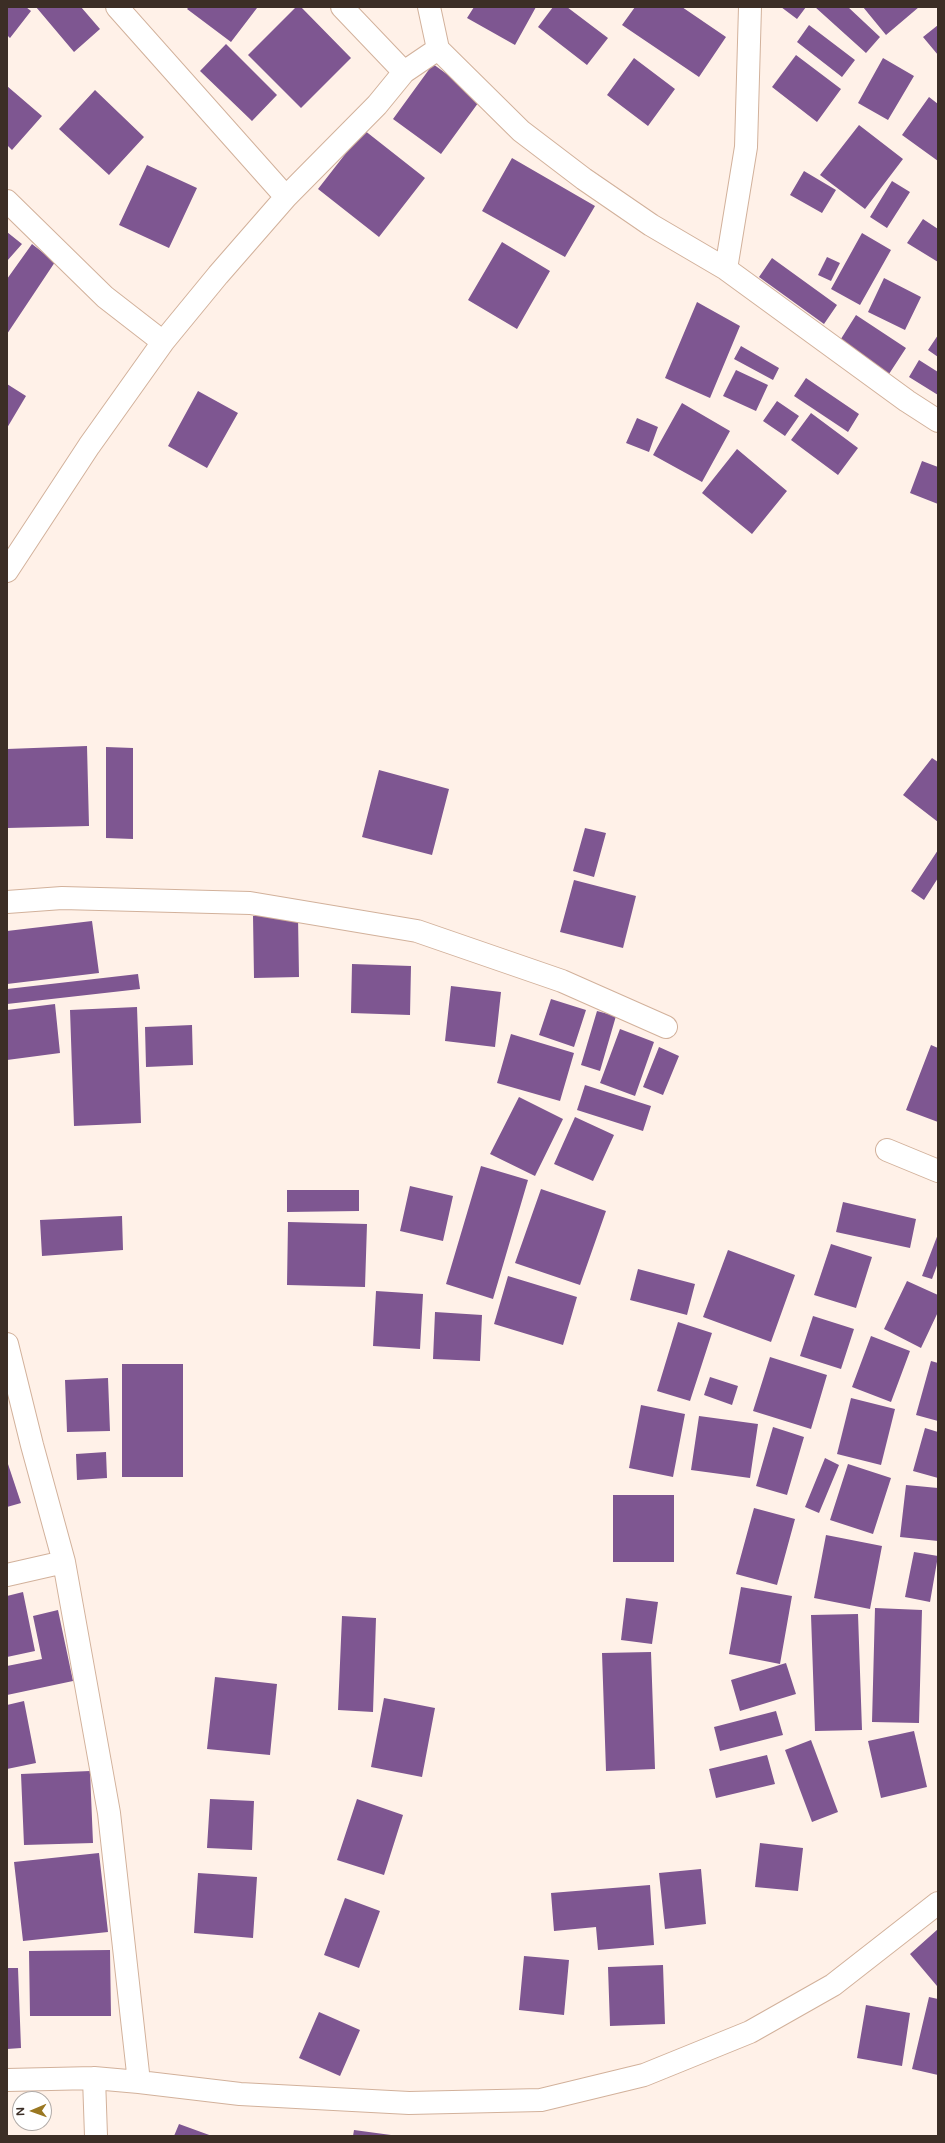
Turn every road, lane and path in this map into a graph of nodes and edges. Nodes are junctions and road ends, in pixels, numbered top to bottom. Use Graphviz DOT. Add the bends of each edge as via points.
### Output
graph roads {
  1 [pos="117,7"];
  2 [pos="342,7"];
  3 [pos="428,7"];
  4 [pos="750,7"];
  5 [pos="438,49"];
  6 [pos="404,72"];
  7 [pos="286,197"];
  8 [pos="7,201"];
  9 [pos="726,269"];
  10 [pos="163,342"];
  11 [pos="938,421"];
  12 [pos="7,571"];
  13 [pos="7,902"];
  14 [pos="666,1027"];
  15 [pos="887,1150"];
  16 [pos="938,1172"];
  17 [pos="7,1344"];
  18 [pos="64,1562"];
  19 [pos="7,1575"];
  20 [pos="938,1903"];
  21 [pos="94,2078"];
  22 [pos="7,2080"];
  23 [pos="139,2082"];
  24 [pos="96,2136"];
  1 -- 7 [label="street"];
  2 -- 6 [label="street"];
  3 -- 5 [label="street"];
  4 -- 9 [label="street" via="746,147"];
  5 -- 6 [label="street"];
  5 -- 9 [label="street" via="521,131 584,180 651,226"];
  6 -- 7 [label="street" via="377,105"];
  7 -- 10 [label="street"];
  8 -- 10 [label="street" via="105,296"];
  9 -- 11 [label="street"];
  10 -- 12 [label="street" via="89,446"];
  13 -- 14 [label="street" via="62,898 250,903 417,931 562,981"];
  15 -- 16 [label="street"];
  17 -- 18 [label="street"];
  18 -- 19 [label="street"];
  18 -- 23 [label="street" via="109,1813"];
  20 -- 23 [label="street" via="833,1985 750,2032 644,2074 541,2100 409,2103 240,2094"];
  21 -- 22 [label="street"];
  21 -- 23 [label="street"];
  21 -- 24 [label="street"];
}
